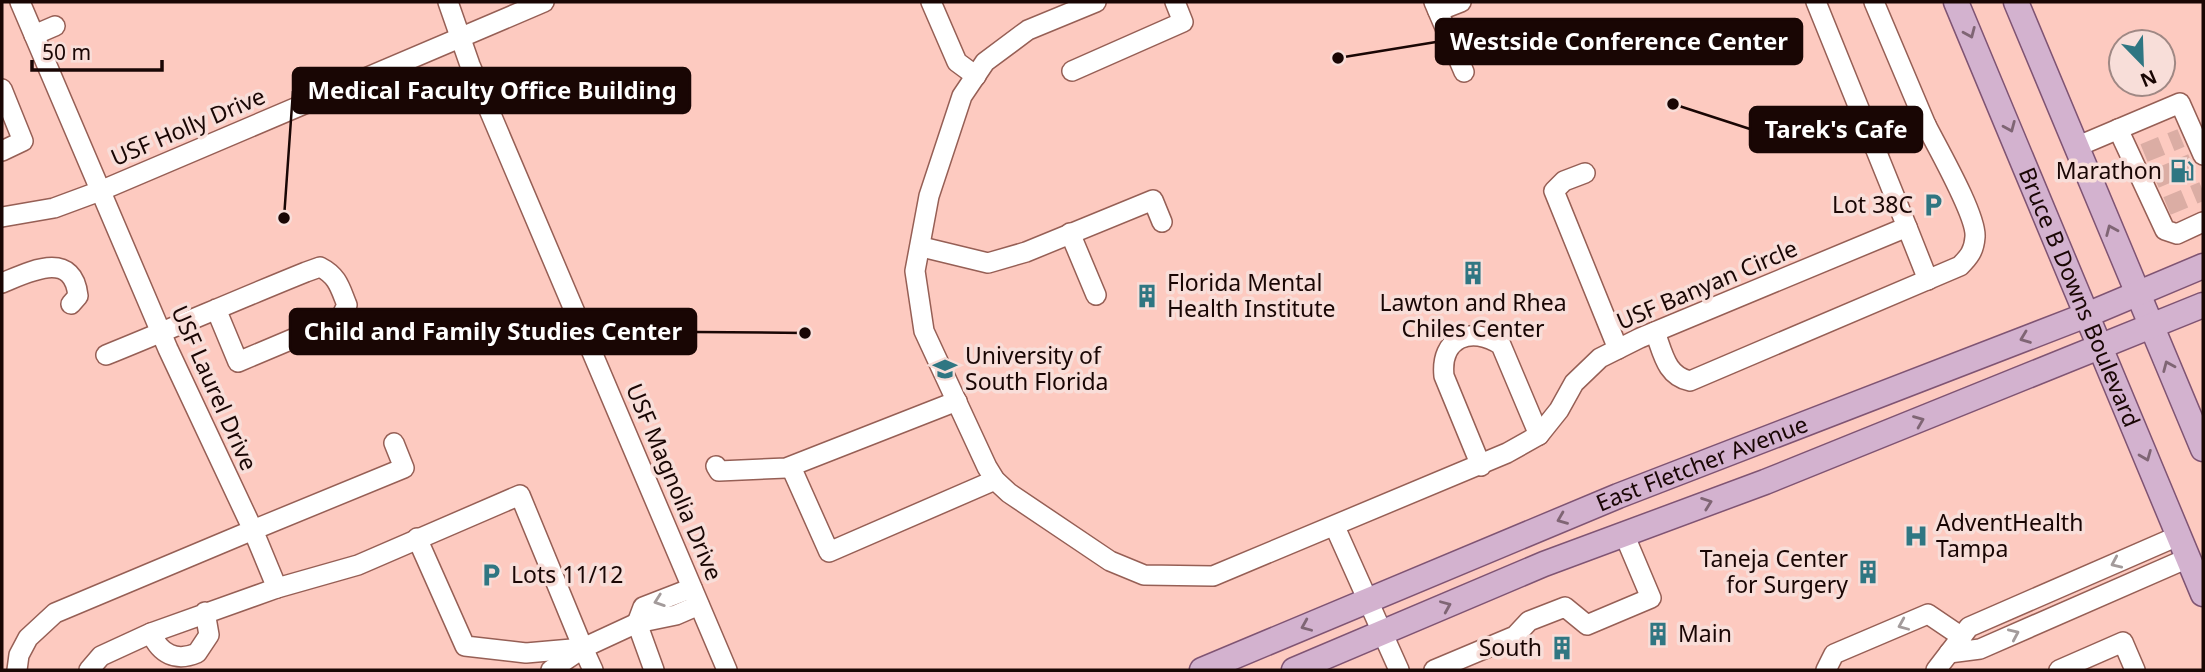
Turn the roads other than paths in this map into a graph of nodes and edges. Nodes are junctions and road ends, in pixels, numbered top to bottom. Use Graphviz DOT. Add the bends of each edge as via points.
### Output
graph roads {
  1 [pos="20,2"];
  2 [pos="448,2"];
  3 [pos="544,2"];
  4 [pos="930,2"];
  5 [pos="1096,2"];
  6 [pos="1175,2"];
  7 [pos="1461,2"];
  8 [pos="1816,2"];
  9 [pos="1874,2"];
  10 [pos="1956,2"];
  11 [pos="2016,2"];
  12 [pos="1436,7"];
  13 [pos="55,26"];
  14 [pos="34,35"];
  15 [pos="461,38"];
  16 [pos="1072,71"];
  17 [pos="1464,72"];
  18 [pos="976,76"];
  19 [pos="2,89"];
  20 [pos="1926,125"];
  21 [pos="2118,129"];
  22 [pos="2076,146"];
  23 [pos="1875,148"];
  24 [pos="2,151"];
  25 [pos="2199,159"];
  26 [pos="1584,173"];
  27 [pos="100,191"];
  28 [pos="2,217"];
  29 [pos="1162,222"];
  30 [pos="2203,222"];
  31 [pos="1907,228"];
  32 [pos="1070,233"];
  33 [pos="922,247"];
  34 [pos="2203,266"];
  35 [pos="1928,279"];
  36 [pos="2,283"];
  37 [pos="2138,293"];
  38 [pos="1096,295"];
  39 [pos="71,304"];
  40 [pos="2203,305"];
  41 [pos="216,309"];
  42 [pos="2089,314"];
  43 [pos="2151,328"];
  44 [pos="1654,332"];
  45 [pos="161,333"];
  46 [pos="2102,348"];
  47 [pos="1619,349"];
  48 [pos="106,355"];
  49 [pos="957,401"];
  50 [pos="1539,435"];
  51 [pos="394,443"];
  52 [pos="2203,449"];
  53 [pos="716,466"];
  54 [pos="1481,466"];
  55 [pos="791,467"];
  56 [pos="995,480"];
  57 [pos="1335,527"];
  58 [pos="253,530"];
  59 [pos="1624,534"];
  60 [pos="417,538"];
  61 [pos="2183,547"];
  62 [pos="277,588"];
  63 [pos="2203,594"];
  64 [pos="696,596"];
  65 [pos="1369,600"];
  66 [pos="205,612"];
  67 [pos="637,623"];
  68 [pos="151,633"];
  69 [pos="1383,633"];
  70 [pos="1962,637"];
  71 [pos="583,648"];
  72 [pos="1953,662"];
  73 [pos="12,666"];
  74 [pos="89,670"];
  75 [pos="551,670"];
  76 [pos="593,670"];
  77 [pos="654,670"];
  78 [pos="727,670"];
  79 [pos="1202,670"];
  80 [pos="1294,670"];
  81 [pos="1399,670"];
  82 [pos="1434,670"];
  83 [pos="1826,670"];
  84 [pos="1936,670"];
  85 [pos="2059,670"];
  86 [pos="2135,670"];
  1 -- 14 [label="street, USF Laurel Drive"];
  2 -- 15 [label="street, USF Magnolia Drive"];
  3 -- 15 [label="street, USF Holly Drive"];
  4 -- 18 [label="street" via="957,62"];
  5 -- 18 [label="street, USF Banyan Circle" via="1028,30 985,62"];
  6 -- 16 [label="street" via="1184,22"];
  7 -- 12 [label="street"];
  8 -- 23 [label="street"];
  9 -- 20 [label="street"];
  10 -- 42 [label="main road, Bruce B Downs Boulevard, one-way"];
  11 -- 22 [label="main road"];
  12 -- 17 [label="street"];
  13 -- 14 [label="street"];
  14 -- 27 [label="street, USF Laurel Drive"];
  15 -- 27 [label="street, USF Holly Drive"];
  15 -- 64 [label="street, USF Magnolia Drive"];
  18 -- 33 [label="street, USF Banyan Circle" via="962,96 942,154 929,196"];
  19 -- 24 [label="street" via="23,141"];
  20 -- 23 [label="street"];
  20 -- 35 [label="street" via="1976,234 1972,254 1960,266"];
  21 -- 22 [label="street"];
  21 -- 25 [label="street" via="2180,103 2187,136"];
  21 -- 30 [label="street" via="2138,156 2170,234"];
  37 -- 22 [label="main road, one-way"];
  23 -- 31 [label="street"];
  26 -- 47 [label="street" via="1554,191"];
  27 -- 28 [label="street, USF Holly Drive" via="54,208"];
  27 -- 45 [label="street, USF Laurel Drive"];
  29 -- 32 [label="street" via="1150,194"];
  31 -- 35 [label="street"];
  31 -- 44 [label="street, USF Banyan Circle"];
  32 -- 33 [label="street" via="988,263"];
  32 -- 38 [label="street"];
  33 -- 49 [label="street, USF Banyan Circle" via="915,271 918,305 924,331"];
  34 -- 37 [label="main road, East Fletcher Avenue"];
  35 -- 44 [label="street" via="1690,381 1677,379 1671,372"];
  36 -- 39 [label="street" via="36,269 56,267 77,284 78,296"];
  37 -- 42 [label="main road, East Fletcher Avenue"];
  37 -- 43 [label="main road"];
  40 -- 43 [label="main road, East Fletcher Avenue"];
  41 -- 41 [label="street" via="239,362 340,319 347,305 340,284 320,267"];
  41 -- 45 [label="street"];
  42 -- 46 [label="main road, Bruce B Downs Boulevard"];
  42 -- 65 [label="main road, East Fletcher Avenue, one-way" via="1618,496"];
  43 -- 46 [label="main road, East Fletcher Avenue"];
  52 -- 43 [label="main road, one-way"];
  44 -- 47 [label="street, USF Banyan Circle"];
  45 -- 48 [label="street"];
  45 -- 58 [label="street, USF Laurel Drive"];
  59 -- 46 [label="main road, East Fletcher Avenue, one-way"];
  46 -- 61 [label="main road, Bruce B Downs Boulevard, one-way"];
  47 -- 50 [label="street, USF Banyan Circle" via="1600,358 1574,383"];
  49 -- 55 [label="street"];
  49 -- 56 [label="street, USF Banyan Circle"];
  50 -- 54 [label="street, USF Banyan Circle"];
  50 -- 54 [label="street" via="1501,345 1472,333 1456,340 1442,363 1444,376"];
  51 -- 58 [label="street" via="404,468"];
  53 -- 55 [label="street" via="719,471"];
  54 -- 57 [label="street, USF Banyan Circle"];
  55 -- 56 [label="street" via="829,552"];
  56 -- 57 [label="street, USF Banyan Circle" via="1031,510 1110,561 1144,575 1213,576"];
  57 -- 65 [label="street"];
  58 -- 62 [label="street, USF Laurel Drive"];
  58 -- 73 [label="street" via="55,613 28,638"];
  69 -- 59 [label="main road, East Fletcher Avenue, one-way"];
  59 -- 82 [label="street" via="1651,598 1587,625 1566,607 1529,621 1515,636"];
  60 -- 62 [label="street" via="358,565"];
  60 -- 71 [label="street" via="465,646 526,653"];
  60 -- 71 [label="street" via="520,495"];
  61 -- 63 [label="main road, Bruce B Downs Boulevard"];
  61 -- 70 [label="street, one-way" via="1969,627"];
  72 -- 61 [label="street, one-way"];
  62 -- 66 [label="street"];
  64 -- 67 [label="street" via="676,615"];
  64 -- 78 [label="street, USF Magnolia Drive"];
  65 -- 69 [label="street"];
  65 -- 79 [label="main road, East Fletcher Avenue, one-way"];
  66 -- 68 [label="street"];
  66 -- 68 [label="street" via="209,635 205,645 187,657 165,654"];
  67 -- 71 [label="street"];
  67 -- 77 [label="street"];
  68 -- 74 [label="street" via="101,656"];
  69 -- 80 [label="main road, East Fletcher Avenue"];
  69 -- 81 [label="street"];
  70 -- 72 [label="street"];
  70 -- 83 [label="street, one-way" via="1928,614 1834,654"];
  71 -- 75 [label="street"];
  71 -- 76 [label="street"];
  72 -- 84 [label="street"];
  85 -- 86 [label="street" via="2123,642"];
}
